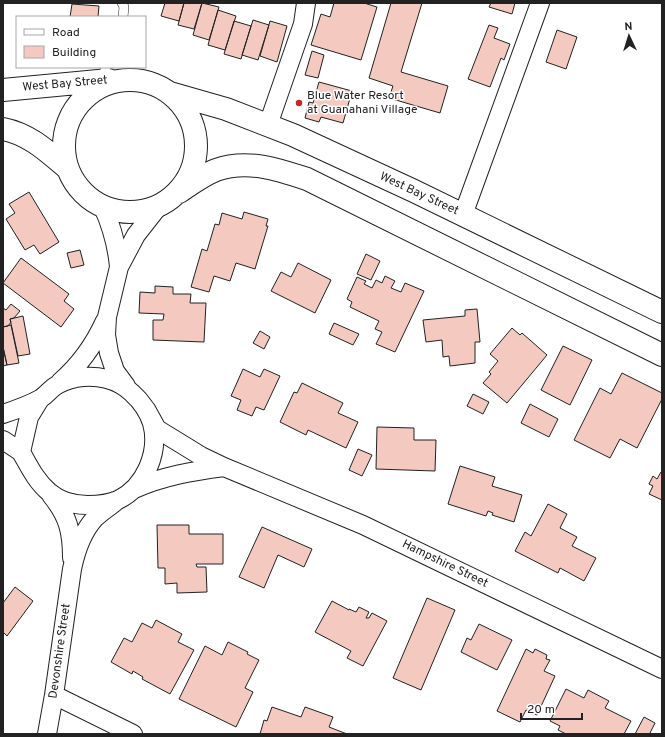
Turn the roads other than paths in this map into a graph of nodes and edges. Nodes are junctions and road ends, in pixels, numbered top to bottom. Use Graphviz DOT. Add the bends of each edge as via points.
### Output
graph roads {
  1 [pos="122,3"];
  2 [pos="306,3"];
  3 [pos="540,3"];
  4 [pos="123,16"];
  5 [pos="104,74"];
  6 [pos="128,80"];
  7 [pos="3,90"];
  8 [pos="170,93"];
  9 [pos="268,125"];
  10 [pos="3,128"];
  11 [pos="67,168"];
  12 [pos="179,192"];
  13 [pos="158,207"];
  14 [pos="103,208"];
  15 [pos="463,215"];
  16 [pos="119,267"];
  17 [pos="662,312"];
  18 [pos="107,317"];
  19 [pos="662,355"];
  20 [pos="56,386"];
  21 [pos="126,386"];
  22 [pos="40,399"];
  23 [pos="146,409"];
  24 [pos="3,414"];
  25 [pos="3,440"];
  26 [pos="21,452"];
  27 [pos="224,468"];
  28 [pos="134,489"];
  29 [pos="50,493"];
  30 [pos="118,500"];
  31 [pos="72,569"];
  32 [pos="662,670"];
  33 [pos="54,695"];
  34 [pos="47,734"];
  35 [pos="133,734"];
  1 -- 4 [label="lane"];
  2 -- 9 [label="street" via="303,24"];
  3 -- 15 [label="street"];
  5 -- 6 [label="main road, West Bay Street"];
  5 -- 7 [label="main road, West Bay Street"];
  6 -- 8 [label="main road" via="157,85"];
  6 -- 11 [label="main road" via="115,81 92,91 75,109 64,131 63,144"];
  8 -- 9 [label="main road, West Bay Street" via="226,109"];
  8 -- 12 [label="main road" via="190,117 195,132 194,164"];
  9 -- 15 [label="main road, West Bay Street"];
  10 -- 11 [label="main road" via="23,134"];
  11 -- 14 [label="main road" via="75,184 87,198"];
  12 -- 13 [label="main road"];
  12 -- 19 [label="main road" via="210,173 228,167 254,164 307,179"];
  13 -- 14 [label="main road" via="134,212"];
  13 -- 16 [label="street" via="136,235"];
  14 -- 16 [label="street" via="114,236"];
  15 -- 17 [label="main road, West Bay Street"];
  16 -- 18 [label="street"];
  18 -- 20 [label="street" via="87,355"];
  18 -- 21 [label="street" via="108,354 115,371"];
  20 -- 21 [label="street" via="75,378 96,376"];
  20 -- 22 [label="street"];
  21 -- 23 [label="street"];
  22 -- 24 [label="street"];
  22 -- 26 [label="street" via="29,417"];
  23 -- 27 [label="street, Hampshire Street" via="157,428 178,443"];
  23 -- 28 [label="street" via="152,423 154,438 152,457 145,474"];
  25 -- 26 [label="street"];
  26 -- 29 [label="street" via="38,481"];
  27 -- 28 [label="street, Hampshire Street" via="173,475"];
  27 -- 32 [label="street, Hampshire Street" via="363,525"];
  28 -- 30 [label="street"];
  29 -- 30 [label="street" via="64,501 81,505 100,505"];
  29 -- 31 [label="street, Devonshire Street" via="62,508 70,527"];
  30 -- 31 [label="street, Devonshire Street" via="96,517 85,533 76,550"];
  31 -- 33 [label="street, Devonshire Street"];
  33 -- 34 [label="street, Devonshire Street"];
  33 -- 35 [label="street"];
}
